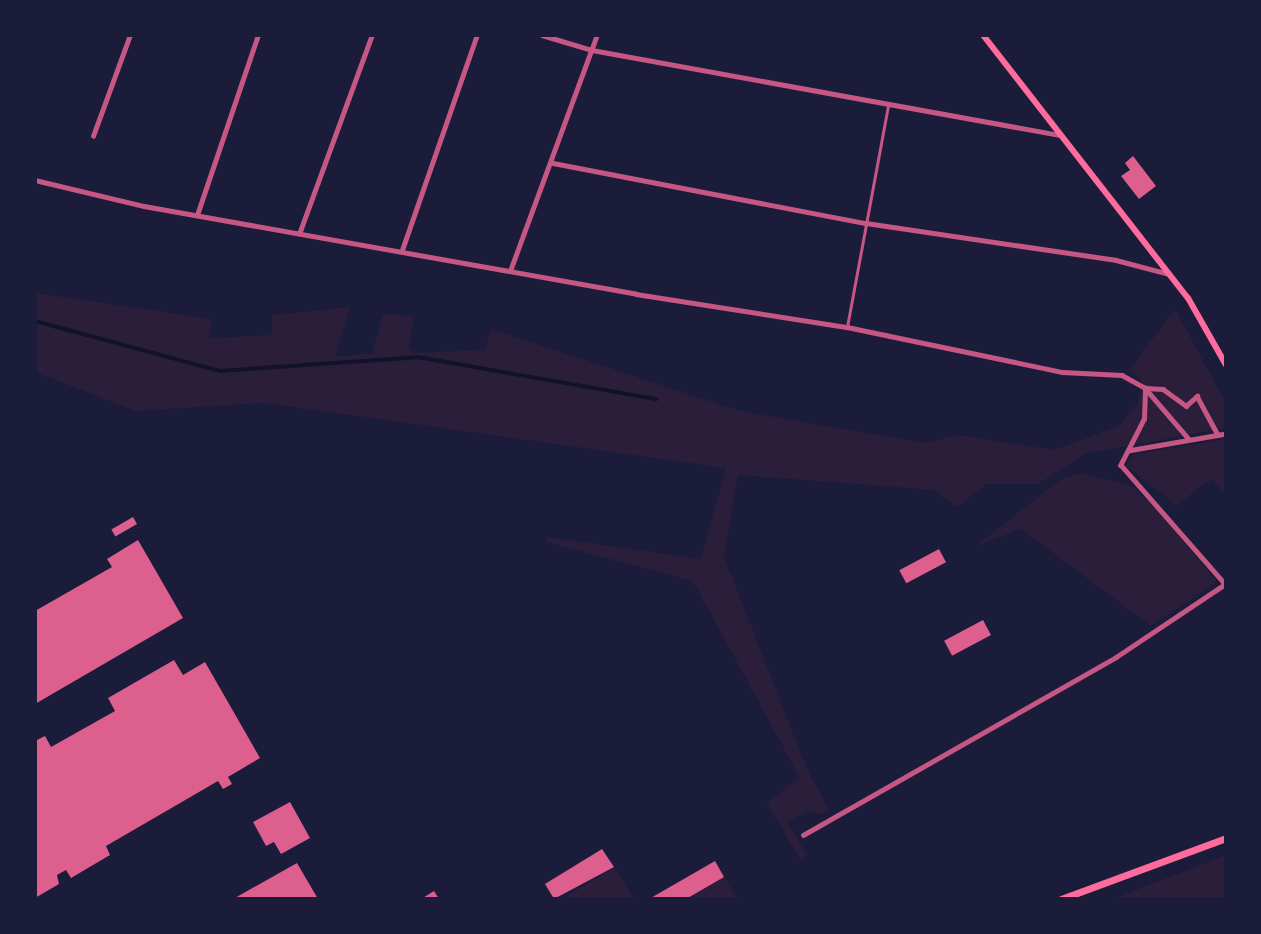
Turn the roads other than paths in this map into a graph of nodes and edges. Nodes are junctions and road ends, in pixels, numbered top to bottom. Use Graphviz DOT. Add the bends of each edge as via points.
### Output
graph roads {
  1 [pos="130,35"];
  2 [pos="258,35"];
  3 [pos="372,35"];
  4 [pos="477,35"];
  5 [pos="542,35"];
  6 [pos="597,35"];
  7 [pos="983,35"];
  8 [pos="592,50"];
  9 [pos="888,106"];
  10 [pos="1062,135"];
  11 [pos="93,136"];
  12 [pos="552,163"];
  13 [pos="35,180"];
  14 [pos="197,215"];
  15 [pos="866,223"];
  16 [pos="299,234"];
  17 [pos="402,250"];
  18 [pos="510,271"];
  19 [pos="1170,274"];
  20 [pos="847,327"];
  21 [pos="1226,365"];
  22 [pos="1144,388"];
  23 [pos="1226,434"];
  24 [pos="1218,435"];
  25 [pos="1189,439"];
  26 [pos="1128,451"];
  27 [pos="1226,584"];
  28 [pos="803,835"];
  29 [pos="1226,838"];
  30 [pos="1061,899"];
  1 -- 11 [label="street"];
  2 -- 14 [label="street"];
  3 -- 16 [label="street"];
  4 -- 17 [label="street"];
  5 -- 8 [label="street"];
  6 -- 8 [label="street"];
  7 -- 10 [label="main road"];
  8 -- 9 [label="street"];
  8 -- 12 [label="street"];
  9 -- 10 [label="street"];
  9 -- 15 [label="lane"];
  10 -- 19 [label="main road"];
  12 -- 15 [label="street"];
  12 -- 18 [label="street"];
  13 -- 14 [label="street"];
  14 -- 16 [label="street"];
  15 -- 19 [label="street" via="1115,260"];
  15 -- 20 [label="lane"];
  16 -- 17 [label="street"];
  17 -- 18 [label="street"];
  18 -- 20 [label="street"];
  19 -- 21 [label="main road"];
  20 -- 22 [label="street" via="1062,372 1122,375"];
  22 -- 24 [label="street" via="1163,389 1186,405 1197,397"];
  22 -- 25 [label="street"];
  22 -- 26 [label="street" via="1144,419"];
  23 -- 24 [label="street"];
  24 -- 25 [label="street"];
  25 -- 26 [label="street"];
  26 -- 27 [label="street" via="1121,465"];
  27 -- 28 [label="street" via="1116,657"];
  29 -- 30 [label="main road"];
}
